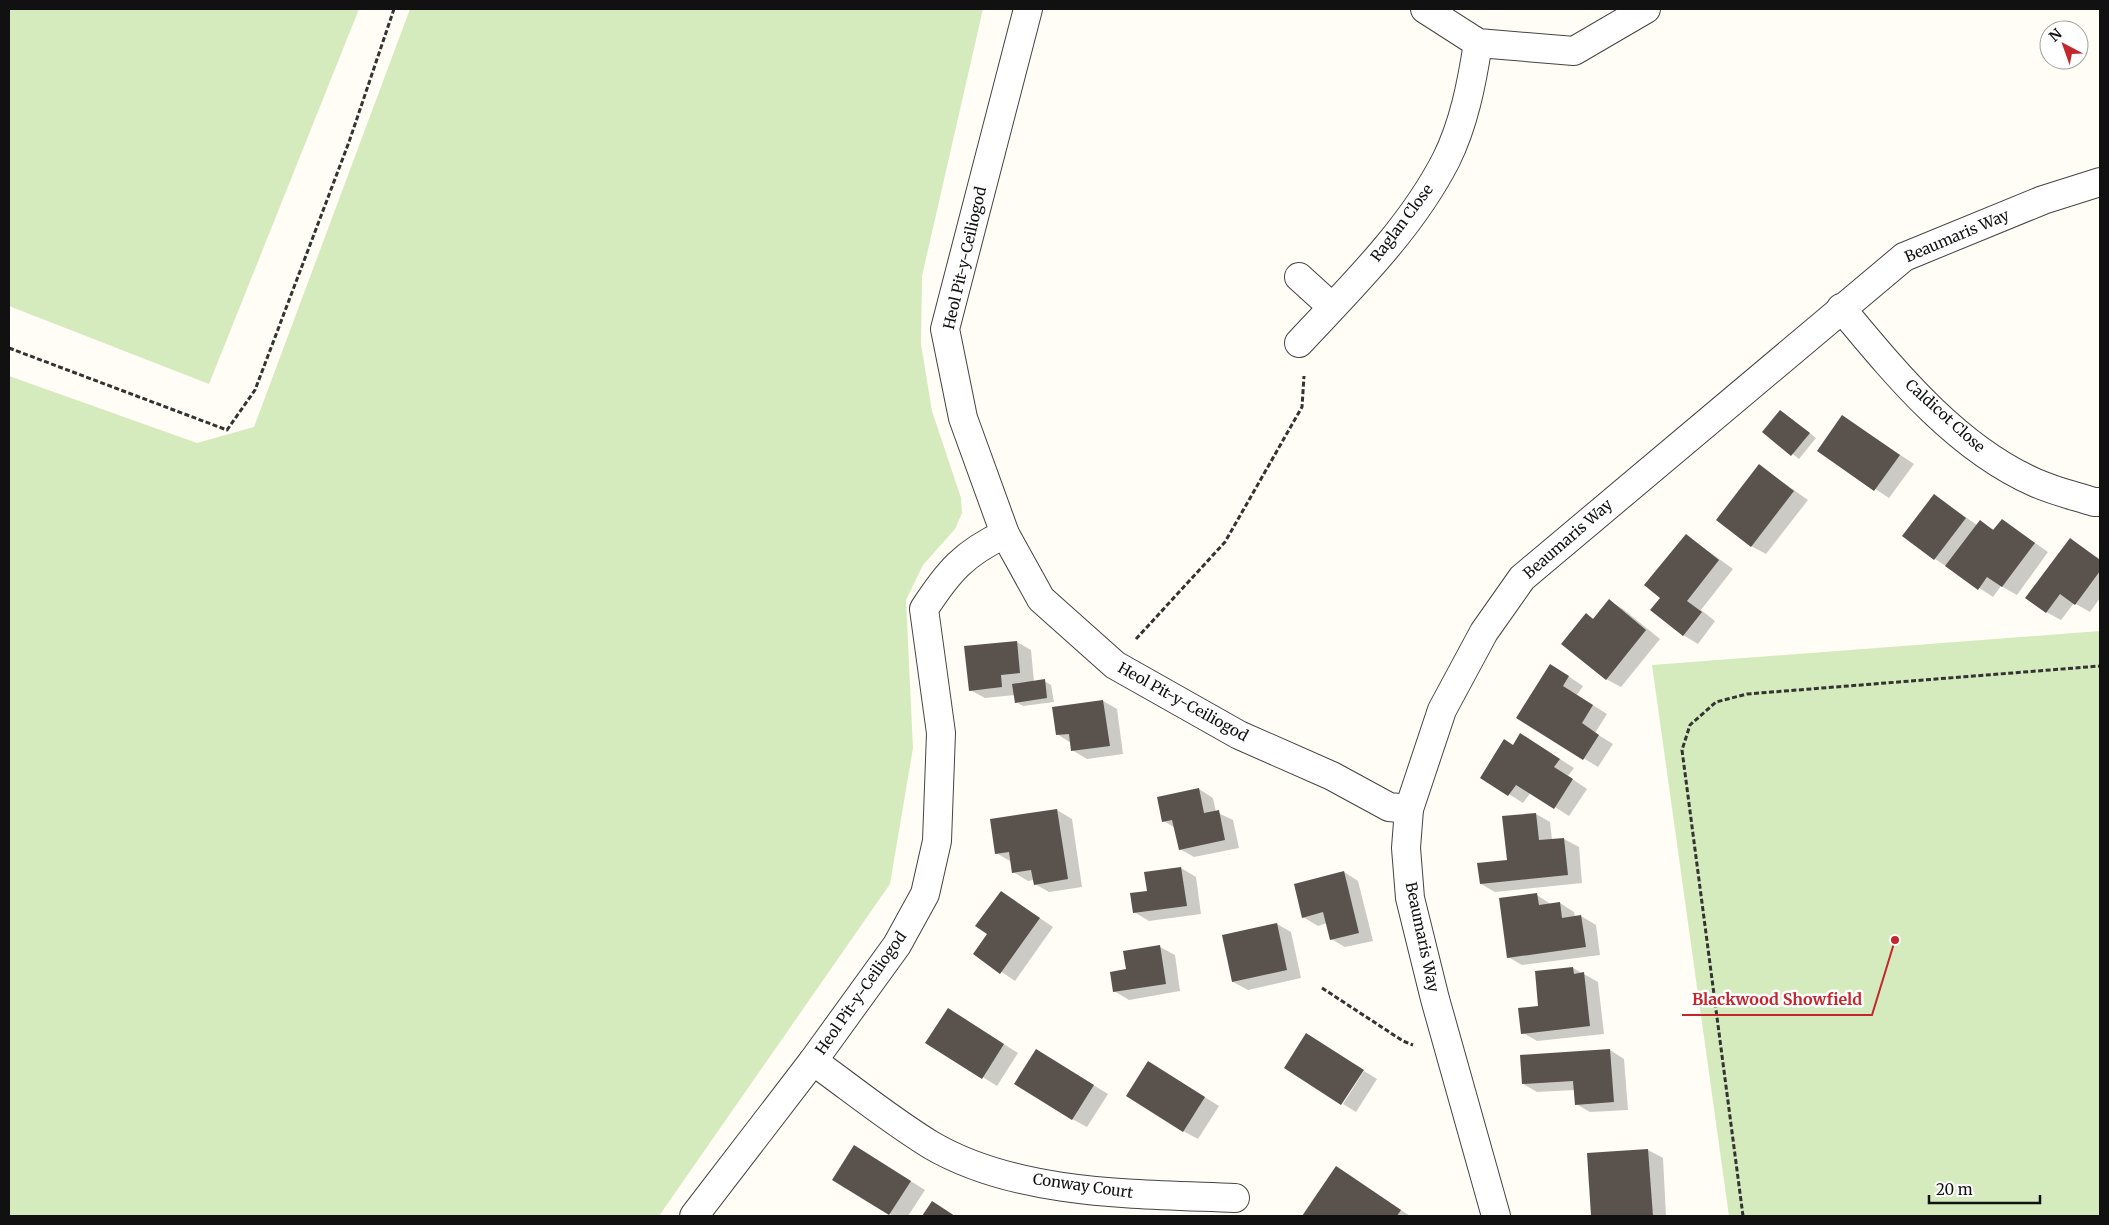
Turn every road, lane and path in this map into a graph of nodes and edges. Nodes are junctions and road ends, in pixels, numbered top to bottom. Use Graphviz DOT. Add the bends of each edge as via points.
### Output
graph roads {
  1 [pos="394,9"];
  2 [pos="1028,9"];
  3 [pos="1425,9"];
  4 [pos="1646,9"];
  5 [pos="1478,43"];
  6 [pos="2100,182"];
  7 [pos="1299,277"];
  8 [pos="1332,307"];
  9 [pos="1841,308"];
  10 [pos="1299,343"];
  11 [pos="9,348"];
  12 [pos="2100,502"];
  13 [pos="1005,534"];
  14 [pos="1115,665"];
  15 [pos="2100,666"];
  16 [pos="1409,809"];
  17 [pos="1322,988"];
  18 [pos="1445,1037"];
  19 [pos="812,1061"];
  20 [pos="1236,1198"];
  21 [pos="694,1216"];
  22 [pos="1496,1216"];
  23 [pos="1743,1216"];
  1 -- 11 [label="path" via="255,390 227,430"];
  2 -- 13 [label="street, Heol Pit-y-Ceiliogod" via="945,329 964,418"];
  3 -- 5 [label="street"];
  4 -- 5 [label="street" via="1574,50"];
  5 -- 8 [label="street, Raglan Close" via="1462,117 1446,158 1415,210 1386,248"];
  6 -- 9 [label="street, Beaumaris Way" via="2043,200 1904,257"];
  7 -- 8 [label="street"];
  8 -- 10 [label="street, Raglan Close"];
  9 -- 12 [label="street, Caldicot Close" via="1920,397 1977,449 2036,483"];
  9 -- 16 [label="street, Beaumaris Way" via="1522,578 1484,632 1442,710"];
  10 -- 14 [label="path" via="1305,365 1302,407 1225,542"];
  13 -- 14 [label="street, Heol Pit-y-Ceiliogod" via="1041,600"];
  13 -- 19 [label="street, Heol Pit-y-Ceiliogod" via="980,546 946,574 924,609 940,733 937,841 925,894 898,945"];
  14 -- 16 [label="street, Heol Pit-y-Ceiliogod" via="1239,735 1332,776 1389,807"];
  15 -- 23 [label="path" via="1747,694 1716,702 1690,725 1682,750"];
  16 -- 18 [label="street, Beaumaris Way" via="1406,848 1410,898"];
  17 -- 18 [label="path" via="1403,1041 1414,1045"];
  18 -- 22 [label="street, Beaumaris Way"];
  19 -- 20 [label="street, Conway Court" via="932,1145 984,1169 1050,1185 1136,1194"];
  19 -- 21 [label="street, Heol Pit-y-Ceiliogod"];
}
